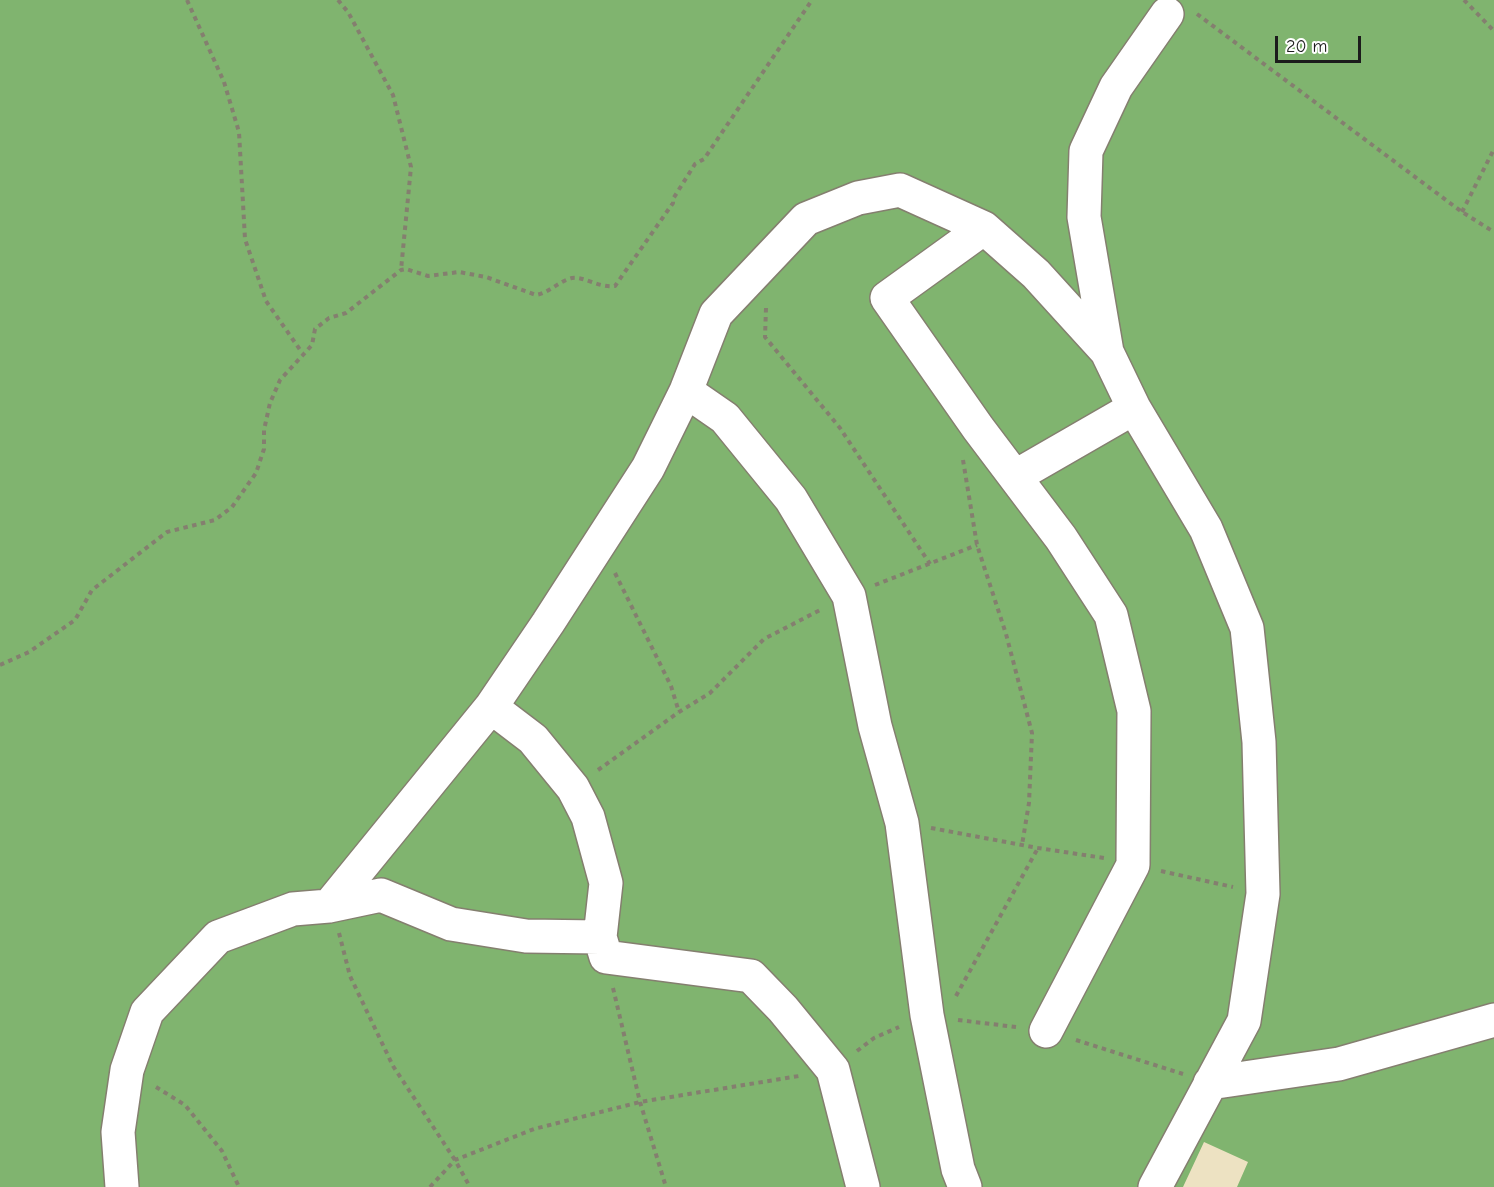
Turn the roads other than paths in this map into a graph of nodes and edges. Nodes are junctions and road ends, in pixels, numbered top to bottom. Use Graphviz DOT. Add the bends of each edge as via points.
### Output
graph roads {
  1 [pos="1167,14"];
  2 [pos="984,228"];
  3 [pos="1107,352"];
  4 [pos="686,391"];
  5 [pos="1134,408"];
  6 [pos="1016,476"];
  7 [pos="491,707"];
  8 [pos="329,906"];
  9 [pos="603,947"];
  10 [pos="1494,1020"];
  11 [pos="1046,1031"];
  12 [pos="1210,1083"];
  13 [pos="122,1187"];
  14 [pos="862,1187"];
  15 [pos="965,1187"];
  16 [pos="1155,1187"];
  1 -- 3 [label="lane" via="1116,87 1086,151 1084,217"];
  2 -- 3 [label="lane" via="1036,274"];
  2 -- 4 [label="lane" via="900,190 858,198 806,219 716,314"];
  2 -- 6 [label="lane" via="886,298"];
  3 -- 5 [label="lane"];
  4 -- 7 [label="lane" via="648,468"];
  4 -- 15 [label="lane" via="725,418 784,490 849,596 875,726 902,823 927,1015"];
  5 -- 6 [label="lane"];
  5 -- 12 [label="lane" via="1206,529 1247,628 1259,742 1263,894 1244,1021"];
  6 -- 11 [label="lane" via="1111,615 1134,711 1133,865"];
  7 -- 8 [label="lane"];
  7 -- 9 [label="lane" via="533,740 573,788 588,818 606,883"];
  8 -- 9 [label="lane" via="381,895 452,924"];
  8 -- 13 [label="lane" via="293,909 218,937 147,1012 127,1070 118,1132"];
  9 -- 14 [label="lane" via="751,976 833,1070"];
  10 -- 12 [label="lane" via="1339,1064"];
  12 -- 16 [label="lane"];
}
